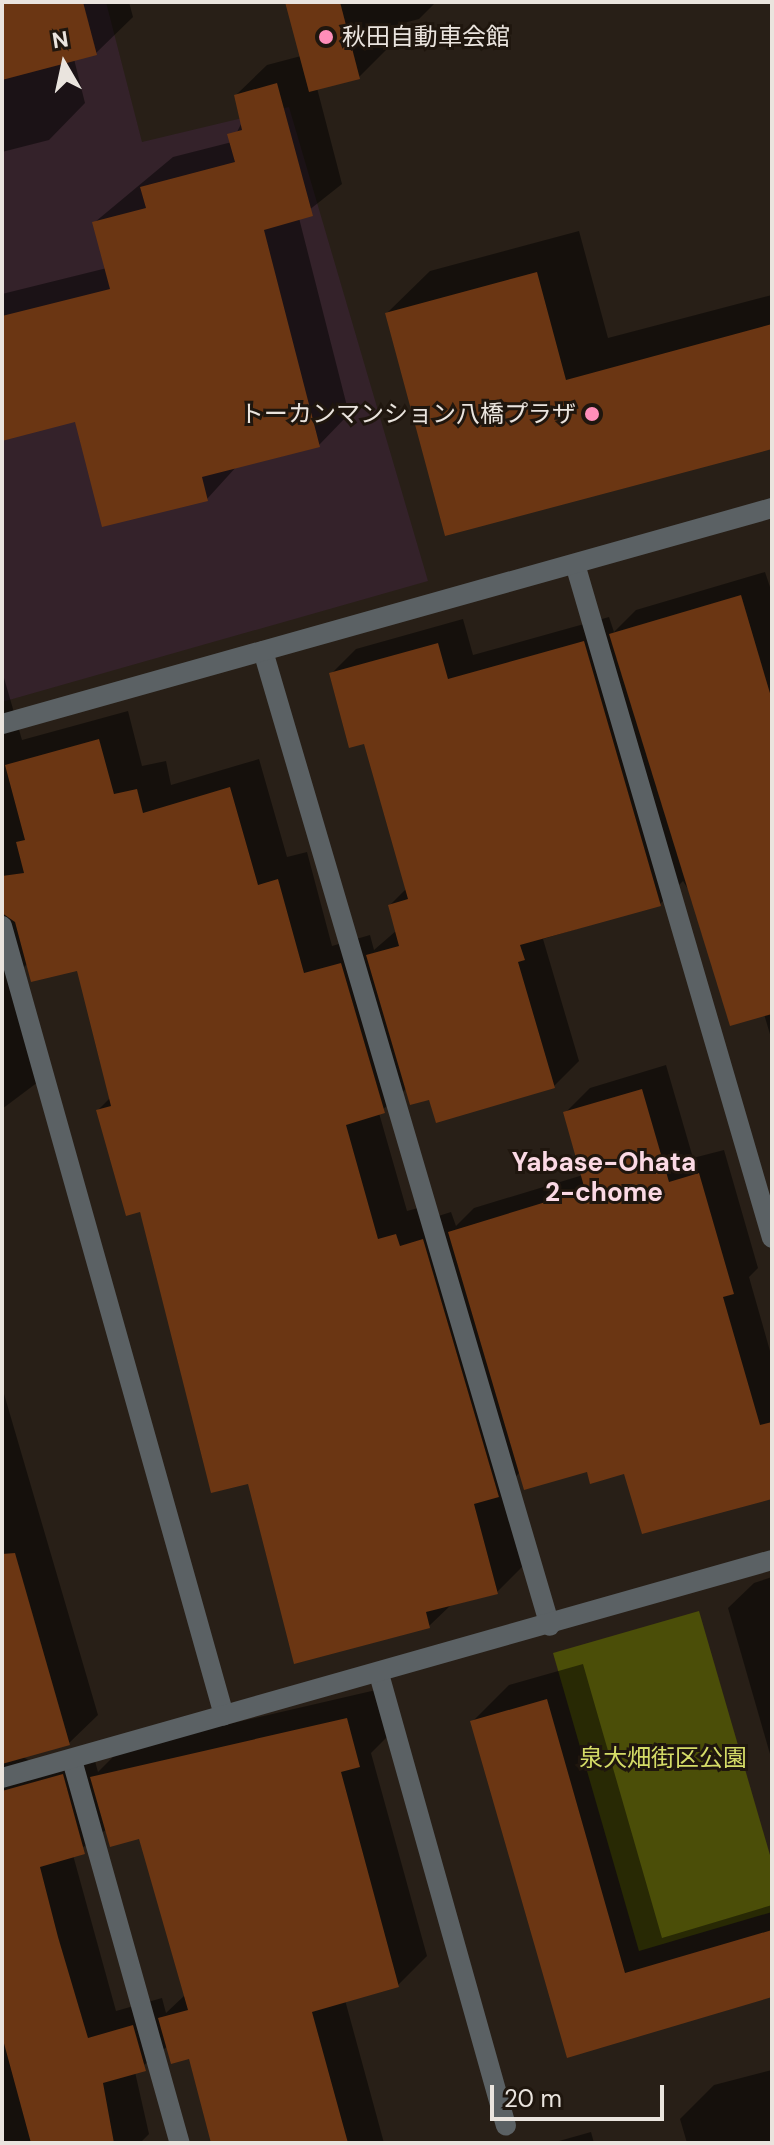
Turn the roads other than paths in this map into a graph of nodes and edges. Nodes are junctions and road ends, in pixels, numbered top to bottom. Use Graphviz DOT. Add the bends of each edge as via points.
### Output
graph roads {
  1 [pos="772,508"];
  2 [pos="575,564"];
  3 [pos="263,651"];
  4 [pos="2,724"];
  5 [pos="2,926"];
  6 [pos="772,1238"];
  7 [pos="772,1560"];
  8 [pos="550,1626"];
  9 [pos="379,1674"];
  10 [pos="224,1715"];
  11 [pos="72,1760"];
  12 [pos="2,1778"];
  13 [pos="506,2125"];
  14 [pos="180,2143"];
  1 -- 2 [label="street"];
  2 -- 3 [label="street"];
  2 -- 6 [label="street"];
  3 -- 4 [label="street"];
  3 -- 8 [label="street"];
  5 -- 10 [label="street"];
  7 -- 8 [label="street"];
  8 -- 9 [label="street"];
  9 -- 10 [label="street"];
  9 -- 13 [label="street"];
  10 -- 11 [label="street"];
  11 -- 12 [label="street"];
  11 -- 14 [label="street"];
}
